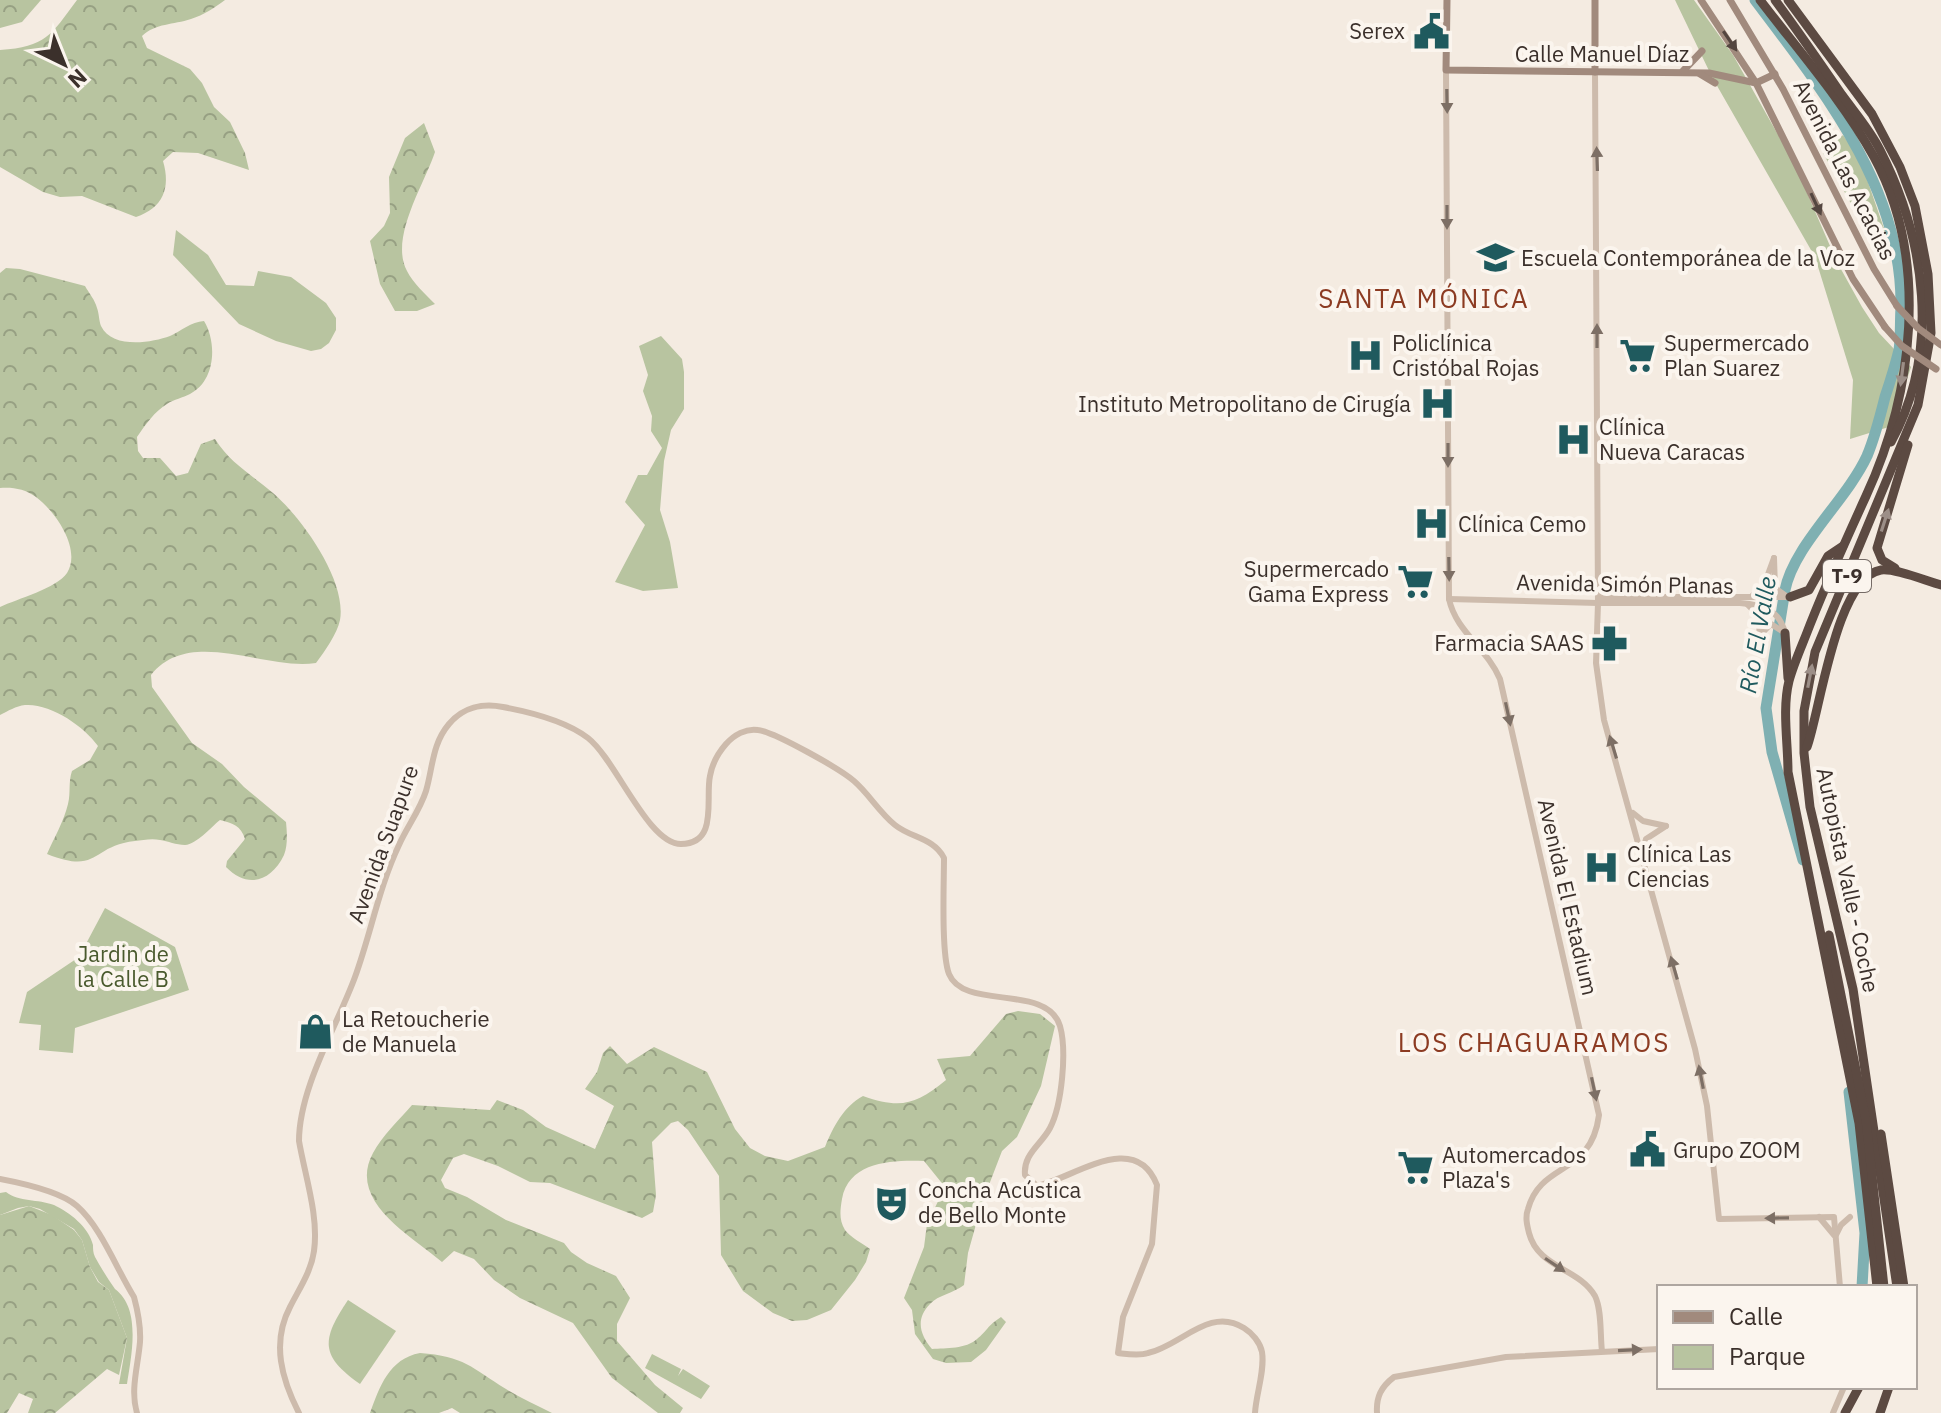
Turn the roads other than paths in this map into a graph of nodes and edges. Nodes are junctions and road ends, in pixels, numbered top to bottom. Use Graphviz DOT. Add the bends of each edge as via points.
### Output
graph roads {
  1 [pos="1447,0"];
  2 [pos="1595,0"];
  3 [pos="1701,0"];
  4 [pos="1730,0"];
  5 [pos="1760,0"];
  6 [pos="1775,0"];
  7 [pos="1788,0"];
  8 [pos="1702,51"];
  9 [pos="1446,70"];
  10 [pos="1595,72"];
  11 [pos="1681,72"];
  12 [pos="1694,72"];
  13 [pos="1775,74"];
  14 [pos="1724,75"];
  15 [pos="1756,83"];
  16 [pos="1941,345"];
  17 [pos="1939,371"];
  18 [pos="1918,405"];
  19 [pos="1883,455"];
  20 [pos="1843,546"];
  21 [pos="1941,583"];
  22 [pos="1751,597"];
  23 [pos="1790,597"];
  24 [pos="1449,599"];
  25 [pos="1598,600"];
  26 [pos="1740,603"];
  27 [pos="1785,633"];
  28 [pos="1789,682"];
  29 [pos="1804,753"];
  30 [pos="1631,811"];
  31 [pos="1643,854"];
  32 [pos="1839,998"];
  33 [pos="1871,1108"];
  34 [pos="0,1179"];
  35 [pos="1819,1217"];
  36 [pos="1850,1217"];
  37 [pos="1835,1238"];
  38 [pos="1840,1285"];
  39 [pos="1877,1285"];
  40 [pos="1884,1285"];
  41 [pos="1897,1285"];
  42 [pos="1904,1285"];
  43 [pos="1657,1349"];
  44 [pos="1602,1351"];
  45 [pos="1843,1389"];
  46 [pos="1858,1389"];
  47 [pos="1891,1389"];
  48 [pos="137,1413"];
  49 [pos="299,1413"];
  50 [pos="1255,1413"];
  51 [pos="1377,1413"];
  52 [pos="1833,1413"];
  53 [pos="1845,1413"];
  54 [pos="1883,1413"];
  1 -- 9 [label="main road"];
  2 -- 10 [label="main road"];
  3 -- 15 [label="main road, Avenida Las Acacias, one-way"];
  4 -- 13 [label="main road, Avenida Las Acacias"];
  5 -- 19 [label="highway, Autopista Valle - Coche / T-9, one-way" via="1839,102 1875,159 1896,214 1910,310 1900,396"];
  6 -- 19 [label="highway" via="1870,132 1913,232 1925,317 1923,341 1901,424"];
  7 -- 18 [label="highway, Autopista Valle - Coche / T-9" via="1872,114 1915,206 1926,261 1931,333"];
  8 -- 11 [label="main road"];
  9 -- 10 [label="main road, Calle Manuel Díaz"];
  9 -- 24 [label="street, one-way"];
  10 -- 11 [label="main road, Calle Manuel Díaz"];
  25 -- 10 [label="street, one-way"];
  11 -- 12 [label="main road, Calle Manuel Díaz"];
  12 -- 14 [label="main road, Calle Manuel Díaz"];
  12 -- 14 [label="main road" via="1716,85"];
  13 -- 15 [label="main road"];
  13 -- 16 [label="main road, Avenida Las Acacias, bridge" via="1874,269 1897,306"];
  14 -- 15 [label="main road, Calle Manuel Díaz"];
  15 -- 17 [label="main road, Avenida Las Acacias, one-way, bridge" via="1845,264 1885,327"];
  21 -- 18 [label="highway, T-9, one-way" via="1886,565 1877,548"];
  29 -- 18 [label="highway, Autopista Valle - Coche / T-9, one-way" via="1804,711 1815,652"];
  19 -- 20 [label="highway, Autopista Valle - Coche / T-9"];
  20 -- 23 [label="highway" via="1828,556 1809,590"];
  20 -- 28 [label="highway, Autopista Valle - Coche / T-9"];
  21 -- 29 [label="highway" via="1889,570 1868,577 1836,634"];
  22 -- 23 [label="street, Avenida Simón Planas"];
  22 -- 23 [label="street" via="1763,588 1774,558 1775,588"];
  22 -- 25 [label="street, Avenida Simón Planas"];
  24 -- 25 [label="street, Avenida Simón Planas"];
  24 -- 44 [label="street, Avenida El Estadium, one-way" via="1457,622 1489,656 1500,679 1599,1115 1587,1151 1538,1188 1526,1222 1546,1260 1596,1298"];
  25 -- 26 [label="street, Avenida Simón Planas"];
  30 -- 25 [label="street, one-way" via="1598,682"];
  26 -- 27 [label="street, Avenida Simón Planas" via="1770,609"];
  26 -- 27 [label="street" via="1758,615 1760,635 1771,624"];
  27 -- 28 [label="highway, T-9"];
  28 -- 32 [label="highway, Autopista Valle - Coche / T-9" via="1788,743"];
  29 -- 33 [label="highway, Autopista Valle - Coche / T-9" via="1810,807 1853,989"];
  30 -- 31 [label="street"];
  30 -- 31 [label="street" via="1643,821 1666,826 1646,839"];
  35 -- 31 [label="street, one-way" via="1719,1219 1707,1106"];
  32 -- 39 [label="highway, Autopista Valle - Coche / T-9"];
  32 -- 40 [label="highway, Autopista Valle - Coche / T-9" via="1866,1120"];
  33 -- 41 [label="highway, T-9"];
  33 -- 42 [label="highway" via="1879,1123"];
  34 -- 48 [label="street" via="75,1204 96,1230 137,1309"];
  35 -- 37 [label="street"];
  35 -- 37 [label="street" via="1834,1217"];
  36 -- 37 [label="street"];
  37 -- 38 [label="street"];
  44 -- 43 [label="street, one-way"];
  44 -- 51 [label="street" via="1506,1357 1394,1377 1378,1394"];
  45 -- 52 [label="street"];
  46 -- 53 [label="highway"];
  47 -- 54 [label="highway"];
  49 -- 50 [label="street, Avenida Suapure" via="287,1389 279,1345 316,1238 299,1127 356,976 384,880 425,793 439,738 455,717 480,706 512,709 582,733 611,762 650,825 677,844 691,842 703,832 710,773 724,747 754,729 851,778 898,828 940,850 946,961 953,980 970,991 1038,1005 1060,1027 1063,1066 1058,1099 1050,1128 1025,1161 1025,1175 1037,1186 1118,1157 1143,1164 1154,1176 1152,1244 1123,1317 1118,1353 1148,1353 1207,1322 1241,1326 1255,1336 1262,1352"];
}
